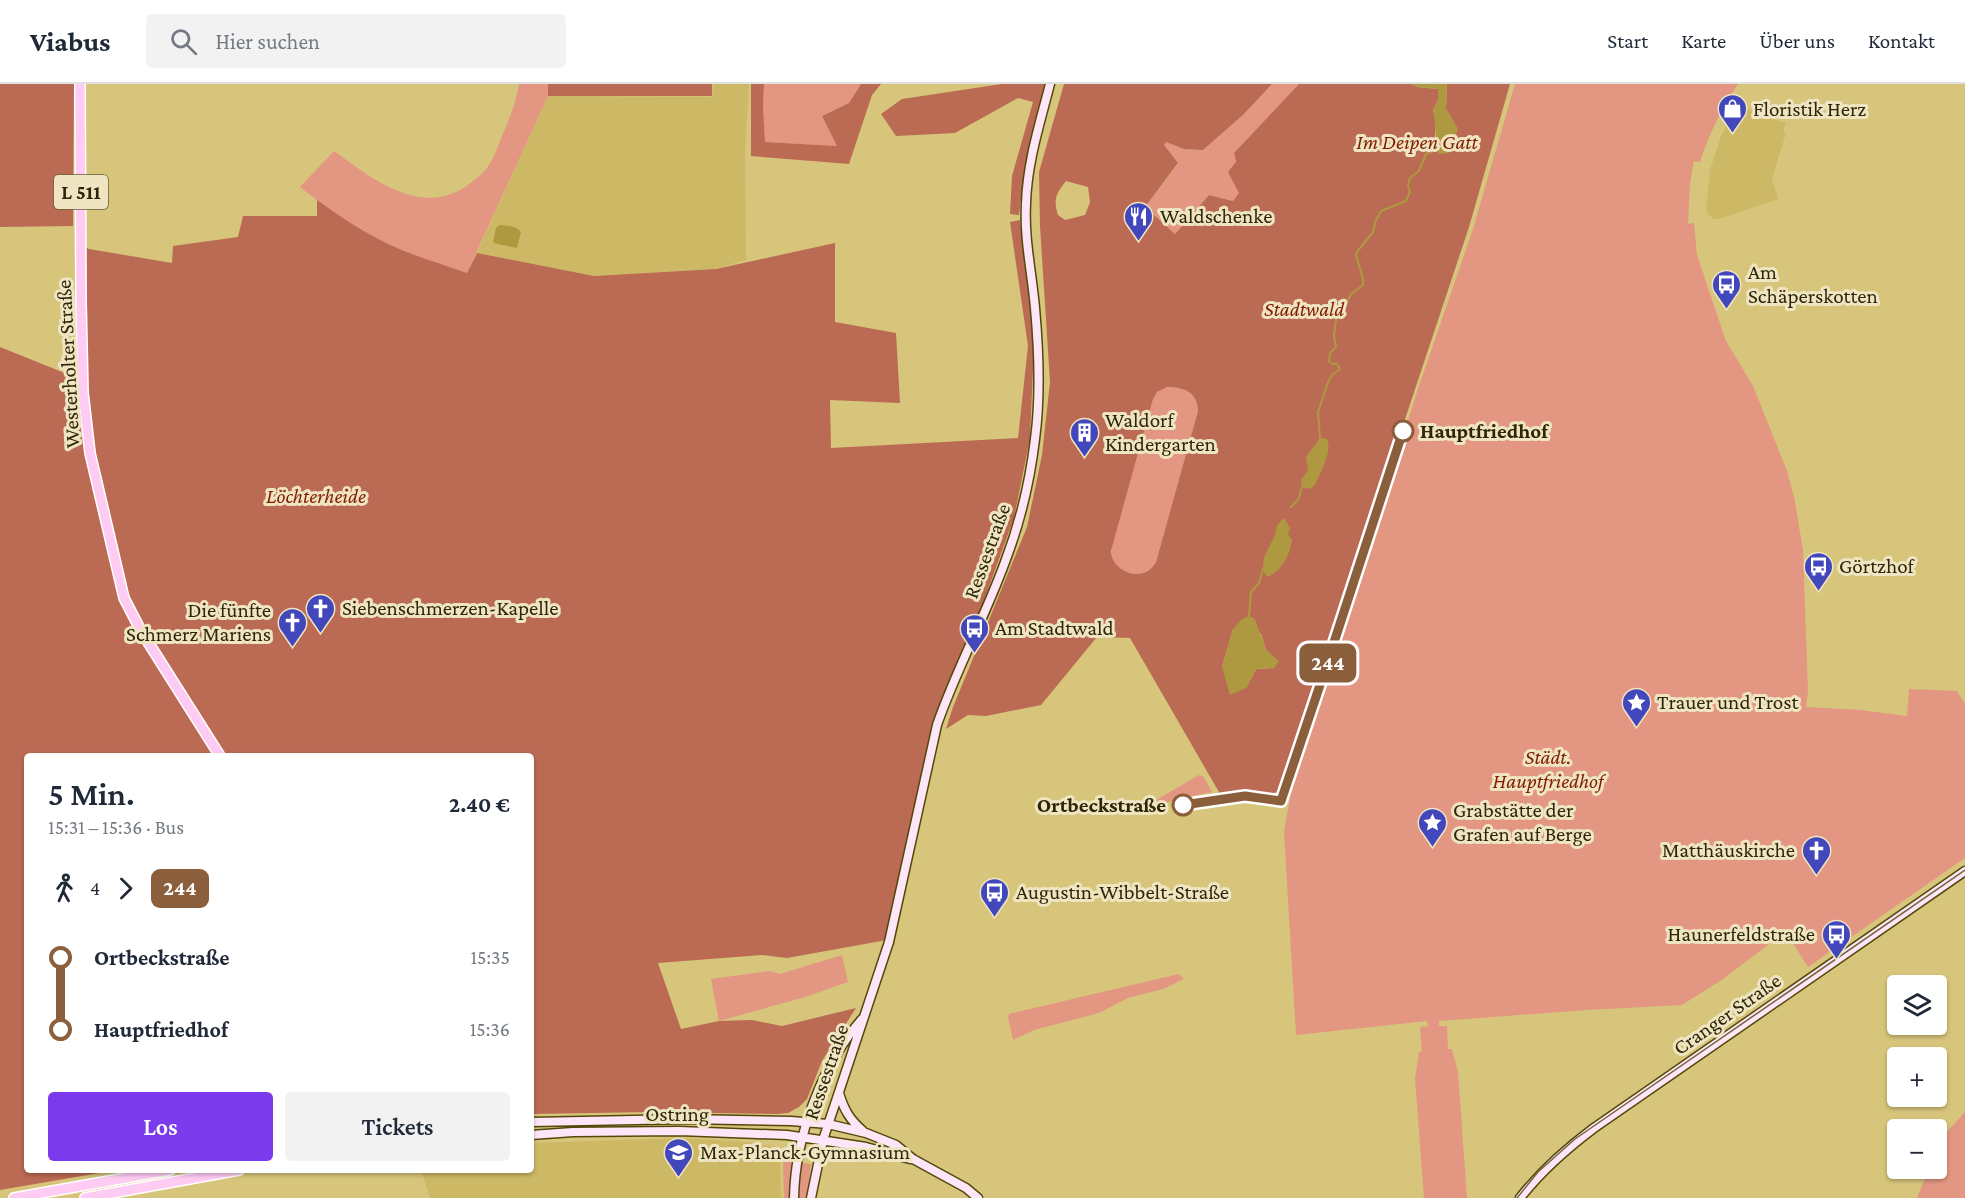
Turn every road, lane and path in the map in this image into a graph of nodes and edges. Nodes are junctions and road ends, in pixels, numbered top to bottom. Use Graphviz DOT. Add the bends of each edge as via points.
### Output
graph roads {
  1 [pos="80,84"];
  2 [pos="1050,84"];
  3 [pos="218,753"];
  4 [pos="1965,871"];
  5 [pos="864,1016"];
  6 [pos="839,1093"];
  7 [pos="534,1122"];
  8 [pos="808,1122"];
  9 [pos="828,1124"];
  10 [pos="866,1133"];
  11 [pos="534,1135"];
  12 [pos="803,1137"];
  13 [pos="823,1140"];
  14 [pos="913,1159"];
  15 [pos="153,1173"];
  16 [pos="222,1173"];
  17 [pos="14,1198"];
  18 [pos="85,1198"];
  19 [pos="794,1198"];
  20 [pos="811,1198"];
  21 [pos="978,1198"];
  22 [pos="1520,1198"];
  1 -- 3 [label="main road, Westerholter Straße / L 511" via="83,392 90,453 124,598"];
  2 -- 5 [label="main road, Ressestraße" via="1034,146 1026,205 1040,381 1029,483 1006,561 937,725 889,942"];
  4 -- 22 [label="main road, Cranger Straße" via="1594,1128 1554,1160"];
  5 -- 6 [label="main road, Ressestraße"];
  5 -- 8 [label="main road, Ressestraße" via="829,1066"];
  6 -- 9 [label="main road, Ressestraße"];
  6 -- 10 [label="main road" via="850,1120"];
  7 -- 8 [label="main road, Ostring"];
  8 -- 9 [label="main road, Ostring"];
  8 -- 12 [label="main road, Ressestraße"];
  9 -- 10 [label="main road, Ostring"];
  9 -- 13 [label="main road, Ressestraße"];
  10 -- 14 [label="main road, Ostring" via="896,1145"];
  11 -- 12 [label="main road, Ostring" via="679,1131"];
  12 -- 13 [label="main road, Ostring"];
  12 -- 19 [label="main road, Ressestraße"];
  13 -- 14 [label="main road, Ostring"];
  13 -- 20 [label="main road, Ressestraße"];
  14 -- 21 [label="main road"];
  15 -- 17 [label="main road"];
  16 -- 18 [label="main road"];
}
